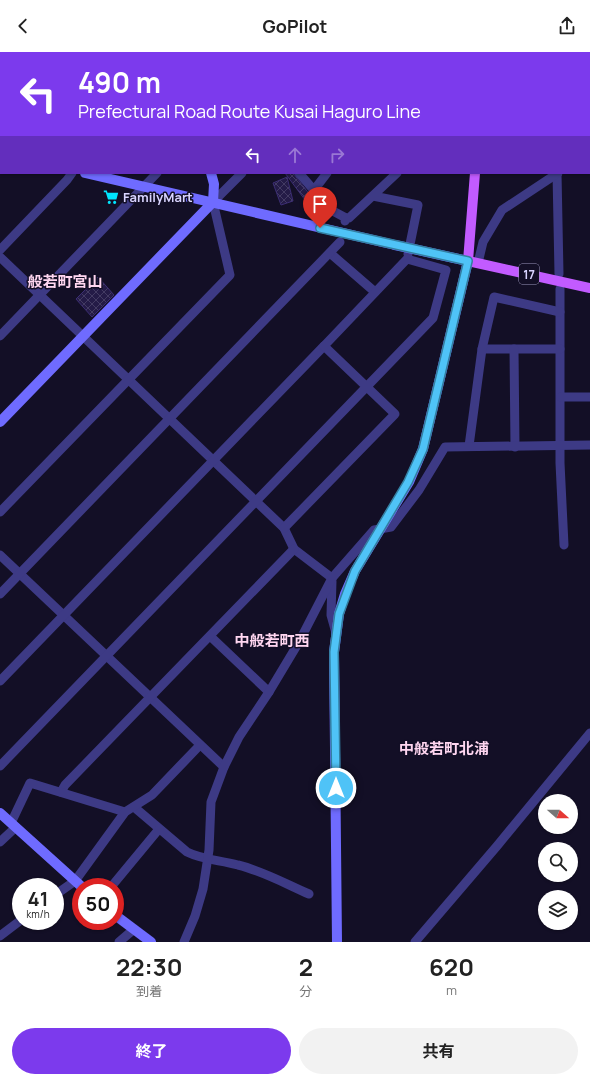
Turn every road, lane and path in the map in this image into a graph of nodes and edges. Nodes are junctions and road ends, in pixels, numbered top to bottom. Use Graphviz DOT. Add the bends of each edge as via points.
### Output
graph roads {
  1 [pos="71,174"];
  2 [pos="90,174"];
  3 [pos="156,174"];
  4 [pos="211,174"];
  5 [pos="241,174"];
  6 [pos="300,174"];
  7 [pos="326,174"];
  8 [pos="396,174"];
  9 [pos="474,174"];
  10 [pos="556,174"];
  11 [pos="557,174"];
  12 [pos="144,186"];
  13 [pos="314,190"];
  14 [pos="373,196"];
  15 [pos="214,202"];
  16 [pos="340,242"];
  17 [pos="0,250"];
  18 [pos="330,253"];
  19 [pos="0,257"];
  20 [pos="407,260"];
  21 [pos="473,262"];
  22 [pos="559,274"];
  23 [pos="590,288"];
  24 [pos="560,289"];
  25 [pos="375,292"];
  26 [pos="40,294"];
  27 [pos="560,312"];
  28 [pos="0,336"];
  29 [pos="84,336"];
  30 [pos="324,346"];
  31 [pos="482,349"];
  32 [pos="514,349"];
  33 [pos="560,349"];
  34 [pos="128,378"];
  35 [pos="367,386"];
  36 [pos="561,397"];
  37 [pos="590,397"];
  38 [pos="170,419"];
  39 [pos="0,422"];
  40 [pos="590,445"];
  41 [pos="469,446"];
  42 [pos="560,446"];
  43 [pos="515,447"];
  44 [pos="213,460"];
  45 [pos="256,502"];
  46 [pos="0,512"];
  47 [pos="284,528"];
  48 [pos="380,530"];
  49 [pos="564,545"];
  50 [pos="294,549"];
  51 [pos="0,555"];
  52 [pos="19,574"];
  53 [pos="332,578"];
  54 [pos="0,594"];
  55 [pos="63,616"];
  56 [pos="336,633"];
  57 [pos="210,636"];
  58 [pos="106,657"];
  59 [pos="0,680"];
  60 [pos="269,692"];
  61 [pos="149,698"];
  62 [pos="590,733"];
  63 [pos="200,745"];
  64 [pos="0,766"];
  65 [pos="224,767"];
  66 [pos="61,792"];
  67 [pos="134,807"];
  68 [pos="0,812"];
  69 [pos="125,812"];
  70 [pos="14,825"];
  71 [pos="158,829"];
  72 [pos="0,842"];
  73 [pos="207,859"];
  74 [pos="72,878"];
  75 [pos="83,878"];
  76 [pos="118,878"];
  77 [pos="309,894"];
  78 [pos="124,922"];
  79 [pos="12,927"];
  80 [pos="133,930"];
  81 [pos="0,937"];
  82 [pos="7,942"];
  83 [pos="119,942"];
  84 [pos="151,942"];
  85 [pos="184,942"];
  86 [pos="337,942"];
  87 [pos="415,942"];
  1 -- 17 [label="street"];
  2 -- 12 [label="main road"];
  3 -- 12 [label="street"];
  4 -- 15 [label="main road"];
  5 -- 15 [label="street"];
  6 -- 13 [label="street"];
  7 -- 13 [label="street"];
  8 -- 14 [label="street"];
  9 -- 21 [label="main road"];
  10 -- 21 [label="street" via="502,210"];
  11 -- 22 [label="street"];
  12 -- 15 [label="main road"];
  12 -- 26 [label="street"];
  13 -- 14 [label="street" via="331,210 346,220"];
  14 -- 20 [label="street" via="418,205"];
  15 -- 21 [label="main road, bridge"];
  15 -- 29 [label="main road"];
  15 -- 34 [label="street" via="230,275"];
  16 -- 18 [label="street"];
  18 -- 25 [label="street"];
  18 -- 38 [label="street"];
  19 -- 26 [label="street"];
  20 -- 25 [label="street"];
  20 -- 35 [label="street" via="446,270 433,318"];
  21 -- 23 [label="main road, 17"];
  21 -- 48 [label="main road" via="423,449 408,482"];
  24 -- 27 [label="street"];
  25 -- 30 [label="street"];
  26 -- 28 [label="street"];
  26 -- 29 [label="street"];
  27 -- 31 [label="street" via="494,297"];
  27 -- 33 [label="street"];
  29 -- 34 [label="street"];
  29 -- 39 [label="main road"];
  30 -- 35 [label="street"];
  30 -- 44 [label="street"];
  31 -- 32 [label="street"];
  31 -- 41 [label="street"];
  32 -- 33 [label="street"];
  32 -- 43 [label="street"];
  33 -- 36 [label="street"];
  34 -- 38 [label="street"];
  34 -- 46 [label="street"];
  35 -- 45 [label="street"];
  35 -- 47 [label="street" via="395,414"];
  36 -- 37 [label="street"];
  36 -- 42 [label="street"];
  38 -- 44 [label="street"];
  38 -- 52 [label="street"];
  40 -- 42 [label="street"];
  41 -- 43 [label="street"];
  41 -- 48 [label="street" via="445,447 408,507 391,527"];
  42 -- 43 [label="street"];
  42 -- 49 [label="street"];
  44 -- 45 [label="street"];
  44 -- 55 [label="street"];
  45 -- 47 [label="street"];
  45 -- 58 [label="street"];
  47 -- 50 [label="street"];
  48 -- 53 [label="street" via="374,530"];
  48 -- 56 [label="main road" via="347,588"];
  50 -- 53 [label="street"];
  50 -- 57 [label="street"];
  51 -- 52 [label="street"];
  52 -- 54 [label="street"];
  52 -- 55 [label="street"];
  53 -- 56 [label="street" via="331,614"];
  53 -- 60 [label="street" via="299,642"];
  55 -- 58 [label="street"];
  55 -- 59 [label="street"];
  56 -- 86 [label="main road"];
  57 -- 60 [label="street"];
  57 -- 61 [label="street"];
  58 -- 61 [label="street"];
  58 -- 64 [label="street"];
  60 -- 65 [label="street" via="239,737"];
  61 -- 63 [label="street"];
  61 -- 66 [label="street"];
  62 -- 87 [label="street" via="498,846"];
  63 -- 65 [label="street"];
  63 -- 67 [label="street" via="152,795"];
  65 -- 73 [label="street" via="211,802"];
  66 -- 69 [label="street"];
  66 -- 70 [label="street" via="30,783"];
  67 -- 69 [label="street"];
  67 -- 71 [label="street"];
  68 -- 70 [label="main road"];
  69 -- 75 [label="street"];
  70 -- 72 [label="street"];
  70 -- 74 [label="main road"];
  71 -- 73 [label="street" via="187,852"];
  71 -- 76 [label="street"];
  73 -- 77 [label="street" via="237,864 258,871"];
  73 -- 85 [label="street" via="203,889"];
  78 -- 80 [label="main road"];
  79 -- 81 [label="street"];
  80 -- 83 [label="street"];
  80 -- 84 [label="main road"];
  81 -- 82 [label="street"];
}
